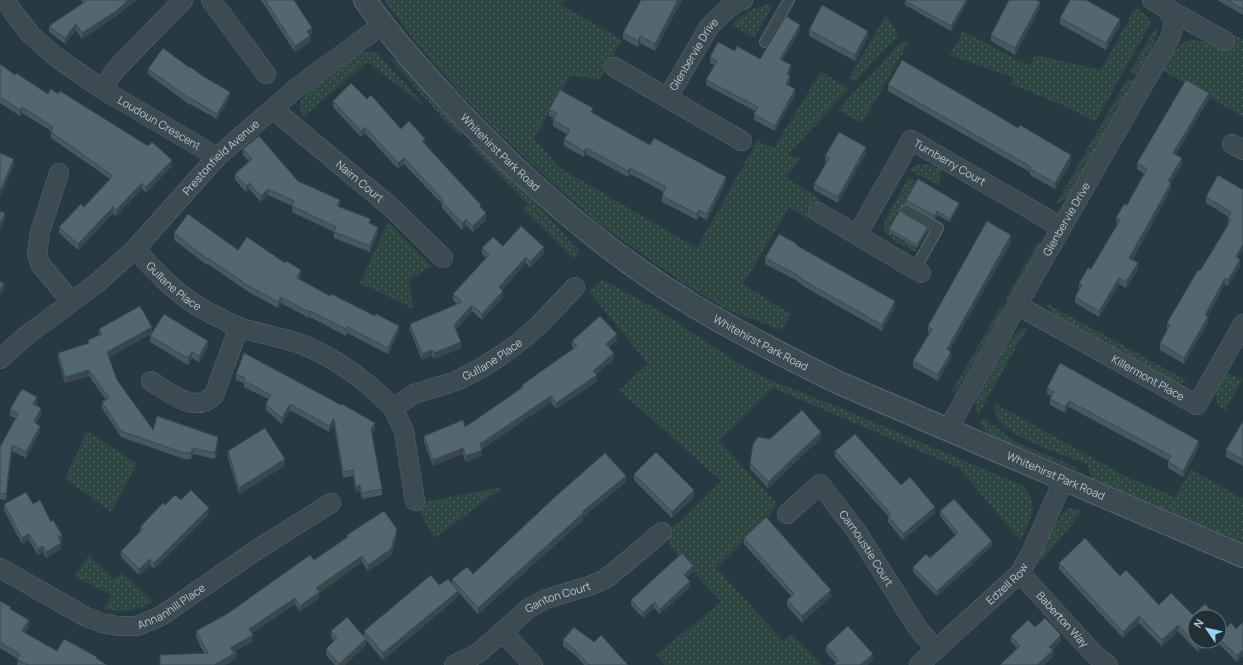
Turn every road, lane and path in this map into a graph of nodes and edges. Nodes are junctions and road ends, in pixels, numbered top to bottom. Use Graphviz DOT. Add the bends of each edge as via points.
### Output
graph roads {
  1 [pos="6,0"];
  2 [pos="183,0"];
  3 [pos="211,0"];
  4 [pos="365,0"];
  5 [pos="743,0"];
  6 [pos="789,0"];
  7 [pos="1159,4"];
  8 [pos="382,25"];
  9 [pos="1225,41"];
  10 [pos="765,42"];
  11 [pos="614,67"];
  12 [pos="266,74"];
  13 [pos="102,89"];
  14 [pos="668,97"];
  15 [pos="273,109"];
  16 [pos="742,141"];
  17 [pos="217,157"];
  18 [pos="59,173"];
  19 [pos="906,210"];
  20 [pos="818,212"];
  21 [pos="1061,227"];
  22 [pos="857,234"];
  23 [pos="135,249"];
  24 [pos="443,258"];
  25 [pos="918,271"];
  26 [pos="575,287"];
  27 [pos="71,302"];
  28 [pos="1017,305"];
  29 [pos="1243,324"];
  30 [pos="239,326"];
  31 [pos="0,360"];
  32 [pos="151,380"];
  33 [pos="393,408"];
  34 [pos="948,430"];
  35 [pos="1064,479"];
  36 [pos="415,501"];
  37 [pos="331,503"];
  38 [pos="787,514"];
  39 [pos="662,532"];
  40 [pos="1243,556"];
  41 [pos="0,568"];
  42 [pos="1020,573"];
  43 [pos="503,632"];
  44 [pos="936,650"];
  45 [pos="1096,662"];
  46 [pos="454,665"];
  47 [pos="533,665"];
  48 [pos="919,665"];
  1 -- 13 [label="street, Loudoun Crescent" via="31,35 78,74"];
  2 -- 13 [label="street" via="117,68"];
  3 -- 12 [label="street"];
  4 -- 8 [label="street, Whitehirst Park Road"];
  5 -- 14 [label="street, Glenbervie Drive" via="723,13 709,27"];
  6 -- 10 [label="lane"];
  7 -- 9 [label="street, Glenbervie Drive"];
  7 -- 21 [label="street, Glenbervie Drive" via="1172,18 1174,25 1170,38"];
  8 -- 15 [label="street, Prestonfield Avenue" via="299,86"];
  8 -- 34 [label="street, Whitehirst Park Road" via="475,128 510,162 567,214 631,264 694,306 773,351 839,383"];
  11 -- 14 [label="street, Glenbervie Drive"];
  13 -- 17 [label="street, Loudoun Crescent"];
  14 -- 16 [label="street, Glenbervie Drive"];
  15 -- 17 [label="street, Prestonfield Avenue"];
  15 -- 24 [label="street, Nairn Court" via="392,208"];
  17 -- 23 [label="street, Prestonfield Avenue"];
  18 -- 27 [label="street" via="40,232 37,254 40,264"];
  19 -- 25 [label="lane" via="938,228"];
  20 -- 22 [label="street"];
  21 -- 22 [label="street, Turnberry Court" via="911,140"];
  21 -- 28 [label="street, Glenbervie Drive"];
  22 -- 25 [label="street"];
  23 -- 27 [label="street, Prestonfield Avenue"];
  23 -- 30 [label="street, Gullane Place" via="173,289 196,305"];
  26 -- 33 [label="street, Gullane Place" via="538,326 503,354 456,381 414,394"];
  27 -- 31 [label="street, Prestonfield Avenue" via="27,335"];
  28 -- 29 [label="street, Killermont Place" via="1197,405"];
  28 -- 34 [label="street, Glenbervie Drive"];
  30 -- 32 [label="street" via="214,395 209,400 203,403 188,402"];
  30 -- 33 [label="street, Gullane Place" via="319,352 375,390"];
  33 -- 36 [label="street, Gullane Place" via="404,432"];
  34 -- 35 [label="street, Whitehirst Park Road"];
  35 -- 40 [label="street, Whitehirst Park Road"];
  35 -- 42 [label="street, Edzell Row"];
  37 -- 41 [label="street, Annanhill Place" via="161,616 137,626 118,626 86,617"];
  38 -- 44 [label="street, Carnoustie Court" via="820,484 857,532 917,627"];
  39 -- 43 [label="street, Ganton Court" via="607,578 546,599 529,608"];
  42 -- 44 [label="street, Edzell Row"];
  42 -- 45 [label="street, Baberton Way"];
  43 -- 46 [label="street, Ganton Court" via="476,654"];
  43 -- 47 [label="street"];
  44 -- 48 [label="street, Edzell Row"];
}
